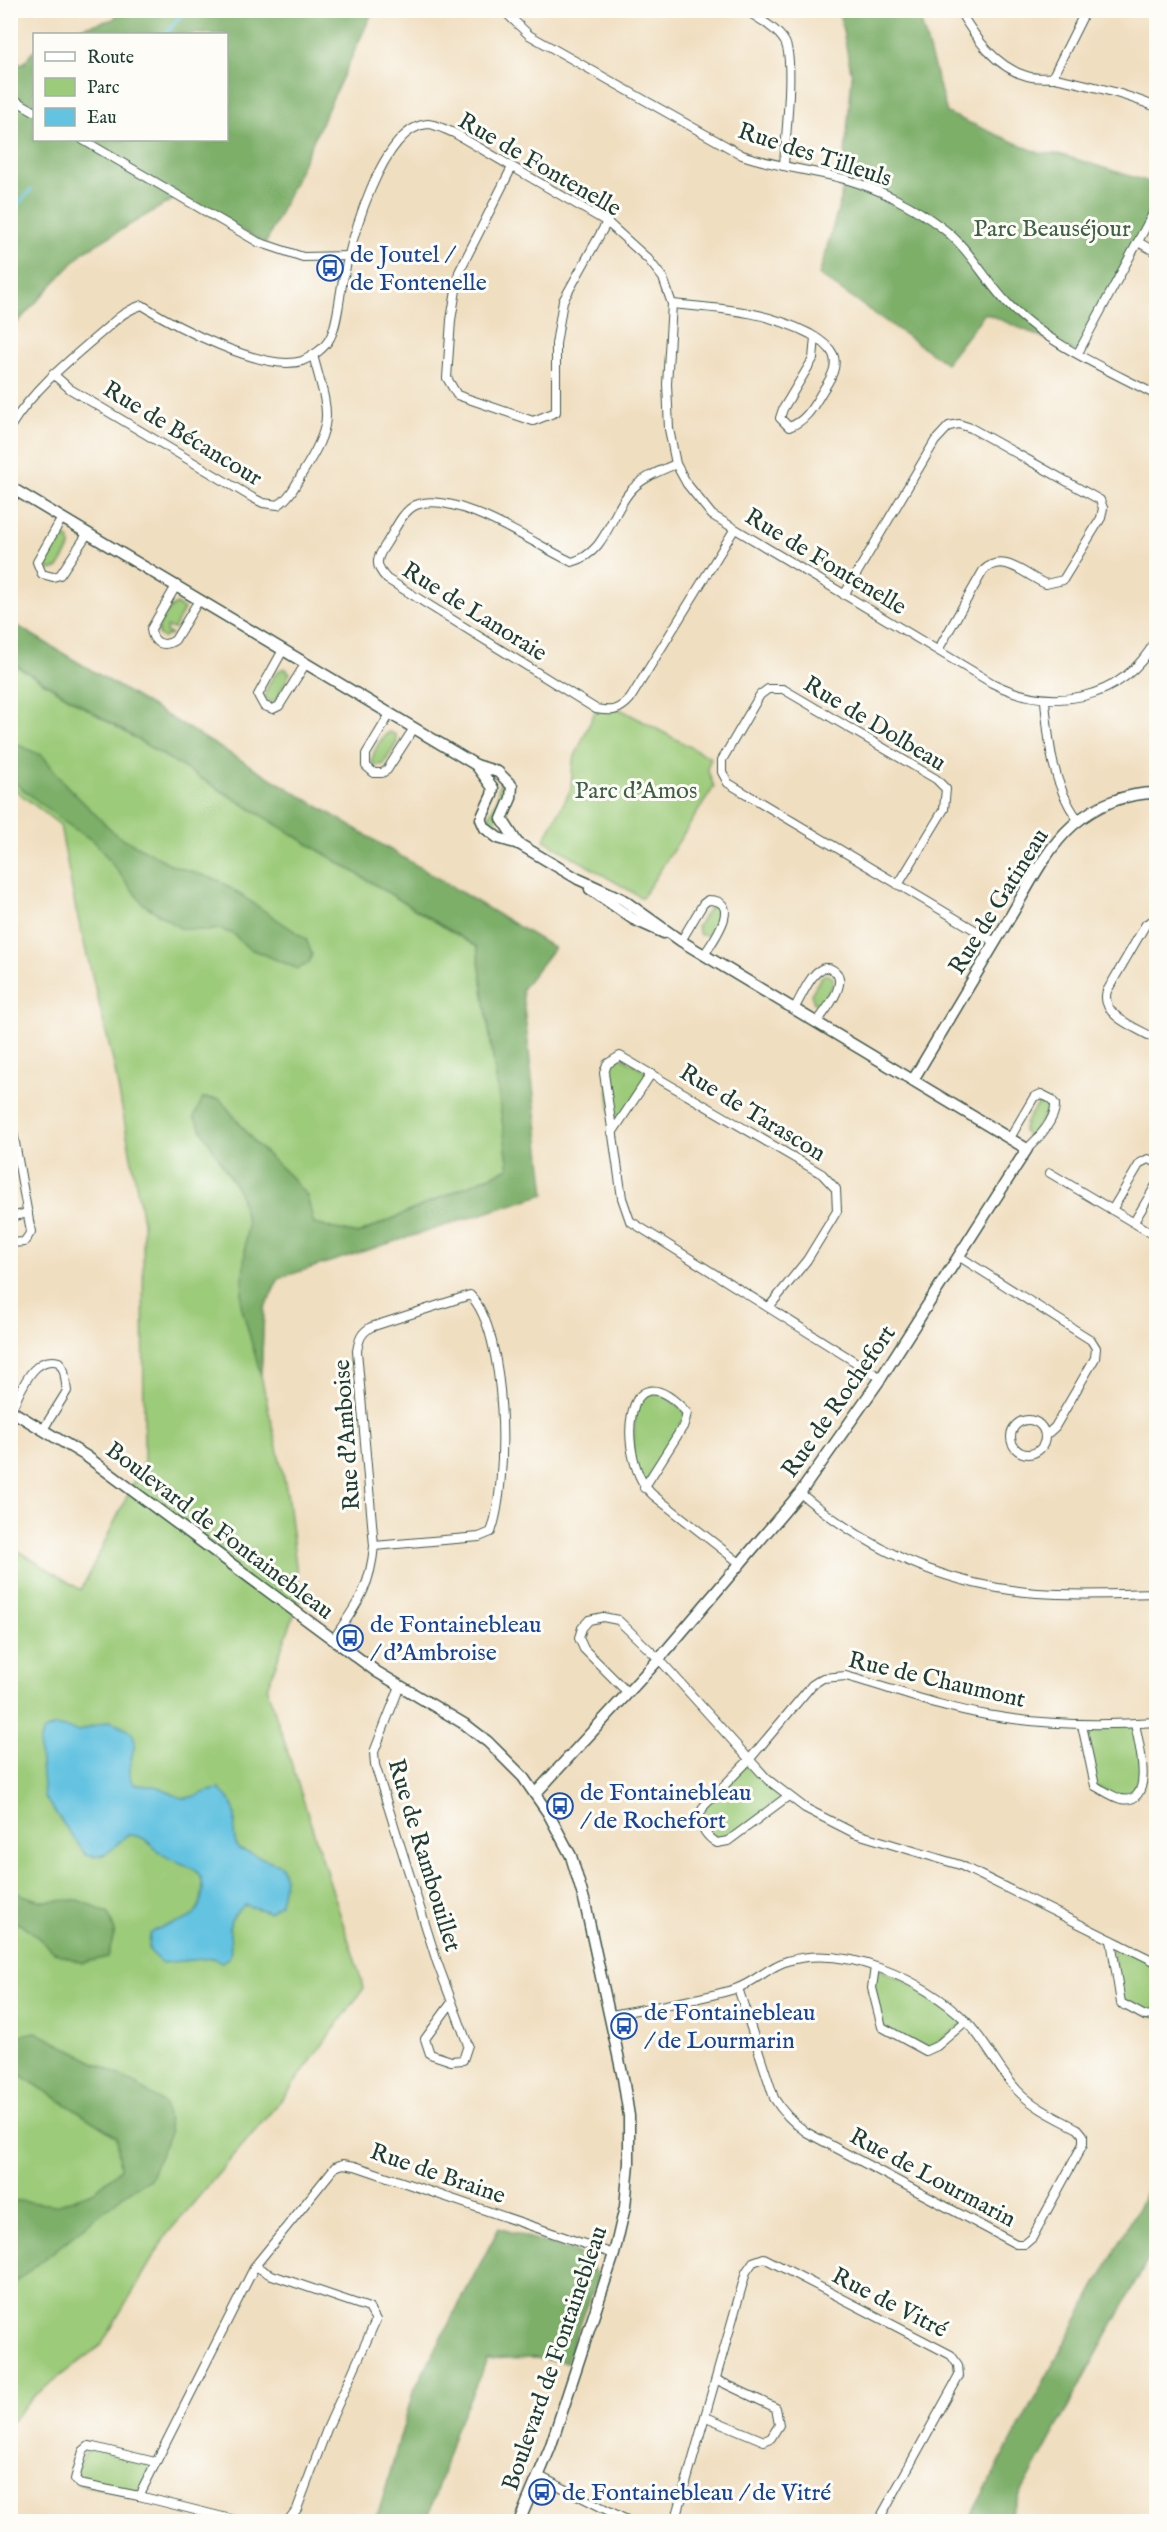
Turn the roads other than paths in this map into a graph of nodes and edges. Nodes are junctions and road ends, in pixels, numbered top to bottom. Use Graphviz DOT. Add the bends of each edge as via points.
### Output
graph roads {
  1 [pos="503,10"];
  2 [pos="746,10"];
  3 [pos="959,10"];
  4 [pos="1086,10"];
  5 [pos="1052,78"];
  6 [pos="10,97"];
  7 [pos="1156,107"];
  8 [pos="33,110"];
  9 [pos="85,141"];
  10 [pos="784,166"];
  11 [pos="511,169"];
  12 [pos="1156,208"];
  13 [pos="607,222"];
  14 [pos="1138,242"];
  15 [pos="1156,252"];
  16 [pos="348,256"];
  17 [pos="672,304"];
  18 [pos="815,337"];
  19 [pos="1078,353"];
  20 [pos="313,355"];
  21 [pos="53,374"];
  22 [pos="1156,395"];
  23 [pos="10,427"];
  24 [pos="676,464"];
  25 [pos="10,487"];
  26 [pos="62,518"];
  27 [pos="734,530"];
  28 [pos="88,533"];
  29 [pos="176,586"];
  30 [pos="844,595"];
  31 [pos="199,600"];
  32 [pos="1155,646"];
  33 [pos="283,650"];
  34 [pos="938,650"];
  35 [pos="306,663"];
  36 [pos="1046,701"];
  37 [pos="390,714"];
  38 [pos="414,728"];
  39 [pos="476,765"];
  40 [pos="1156,793"];
  41 [pos="1078,820"];
  42 [pos="519,844"];
  43 [pos="898,885"];
  44 [pos="1156,919"];
  45 [pos="681,941"];
  46 [pos="995,942"];
  47 [pos="704,955"];
  48 [pos="795,1009"];
  49 [pos="817,1022"];
  50 [pos="1156,1039"];
  51 [pos="651,1074"];
  52 [pos="913,1080"];
  53 [pos="10,1115"];
  54 [pos="612,1133"];
  55 [pos="1010,1138"];
  56 [pos="1027,1149"];
  57 [pos="1156,1162"];
  58 [pos="1050,1173"];
  59 [pos="1156,1185"];
  60 [pos="1112,1210"];
  61 [pos="28,1213"];
  62 [pos="10,1217"];
  63 [pos="1134,1222"];
  64 [pos="1156,1236"];
  65 [pos="10,1243"];
  66 [pos="960,1257"];
  67 [pos="769,1307"];
  68 [pos="881,1377"];
  69 [pos="11,1410"];
  70 [pos="44,1428"];
  71 [pos="1045,1436"];
  72 [pos="644,1488"];
  73 [pos="800,1493"];
  74 [pos="374,1546"];
  75 [pos="741,1564"];
  76 [pos="1156,1593"];
  77 [pos="333,1640"];
  78 [pos="659,1659"];
  79 [pos="399,1686"];
  80 [pos="628,1693"];
  81 [pos="1156,1722"];
  82 [pos="1135,1724"];
  83 [pos="1082,1725"];
  84 [pos="749,1760"];
  85 [pos="535,1794"];
  86 [pos="787,1797"];
  87 [pos="1110,1940"];
  88 [pos="1156,1962"];
  89 [pos="875,1967"];
  90 [pos="738,1988"];
  91 [pos="452,2002"];
  92 [pos="1156,2014"];
  93 [pos="610,2015"];
  94 [pos="966,2021"];
  95 [pos="614,2254"];
  96 [pos="255,2266"];
  97 [pos="717,2380"];
  98 [pos="706,2417"];
  99 [pos="154,2462"];
  100 [pos="539,2476"];
  101 [pos="139,2496"];
  102 [pos="243,2522"];
  103 [pos="287,2522"];
  104 [pos="519,2522"];
  105 [pos="631,2522"];
  106 [pos="675,2522"];
  107 [pos="878,2522"];
  1 -- 10 [label="street, Rue des Tilleuls" via="529,35 742,155"];
  2 -- 10 [label="street" via="785,41 790,60"];
  3 -- 5 [label="street" via="974,36 996,59 1027,76"];
  4 -- 5 [label="street"];
  5 -- 7 [label="street" via="1122,93"];
  6 -- 8 [label="street"];
  9 -- 16 [label="street" via="258,242 303,256"];
  10 -- 19 [label="street, Rue des Tilleuls" via="848,180 941,226 973,258 1009,305 1035,327"];
  11 -- 13 [label="street, Rue de Fontenelle"];
  11 -- 13 [label="street" via="459,272 447,378 457,395 533,421 556,412 556,344 563,301"];
  11 -- 16 [label="street, Rue de Fontenelle" via="454,133 429,124 407,131 370,190"];
  12 -- 14 [label="street"];
  13 -- 17 [label="street, Rue de Fontenelle" via="648,259 663,278"];
  14 -- 15 [label="street"];
  14 -- 19 [label="street"];
  16 -- 20 [label="street, Rue de Fontenelle" via="330,338"];
  17 -- 18 [label="street" via="756,312"];
  17 -- 24 [label="street, Rue de Fontenelle" via="667,384 669,429"];
  18 -- 18 [label="street" via="813,358 780,418 789,427 802,422 835,371 834,355 825,342"];
  19 -- 22 [label="street, Rue des Tilleuls"];
  20 -- 21 [label="street" via="288,364 266,362 193,333 142,305 118,316"];
  20 -- 21 [label="street, Rue de Bécancour" via="327,426 312,458 278,505 263,503 243,492 70,389"];
  21 -- 23 [label="street"];
  24 -- 27 [label="street, Rue de Fontenelle" via="712,515"];
  24 -- 27 [label="street, Rue de Lanoraie" via="652,475 628,494 603,540 585,558 572,562 520,533 460,507 425,503 407,511 377,558 377,569 596,710 609,712 620,709 630,699"];
  25 -- 26 [label="street"];
  26 -- 28 [label="street"];
  26 -- 28 [label="street" via="38,558 42,574 60,575"];
  27 -- 30 [label="street, Rue de Fontenelle"];
  28 -- 29 [label="street"];
  29 -- 31 [label="street"];
  29 -- 31 [label="street" via="151,629 153,639 159,643 165,645 175,640"];
  30 -- 34 [label="street, Rue de Fontenelle"];
  30 -- 34 [label="street" via="935,441 948,426 971,428 1100,500 1101,518 1063,580 1046,584 1005,563 990,564"];
  31 -- 33 [label="street"];
  32 -- 36 [label="street, Rue de Fontenelle" via="1142,662 1112,684 1076,697"];
  33 -- 35 [label="street"];
  33 -- 35 [label="street" via="258,695 264,706 279,706"];
  34 -- 36 [label="street, Rue de Fontenelle" via="1009,691"];
  35 -- 37 [label="street"];
  36 -- 41 [label="street" via="1051,763"];
  37 -- 38 [label="street"];
  37 -- 38 [label="street" via="365,756 371,771 387,770"];
  38 -- 39 [label="street"];
  39 -- 42 [label="street" via="498,772 510,783 512,794 502,819"];
  39 -- 42 [label="street" via="493,790 482,816 483,825 498,838"];
  40 -- 41 [label="street, Rue de Gatineau" via="1113,801"];
  41 -- 46 [label="street, Rue de Gatineau" via="1049,853"];
  42 -- 45 [label="street" via="578,879 633,919"];
  43 -- 43 [label="street, Rue de Dolbeau" via="944,809 946,789 783,689 768,689 760,695 722,760 722,772 728,783"];
  43 -- 46 [label="street, Rue de Dolbeau"];
  44 -- 50 [label="street" via="1146,924 1105,999 1114,1015"];
  45 -- 47 [label="street"];
  45 -- 47 [label="street" via="703,904 708,900 719,901 726,917"];
  46 -- 52 [label="street, Rue de Gatineau"];
  47 -- 48 [label="street"];
  48 -- 49 [label="street"];
  48 -- 49 [label="street" via="818,971 832,969 839,976 840,985"];
  49 -- 52 [label="street"];
  51 -- 54 [label="street, Rue de Tarascon"];
  51 -- 54 [label="street, Rue de Tarascon" via="620,1056 607,1064 604,1073"];
  51 -- 67 [label="street, Rue de Tarascon" via="822,1174 836,1189 837,1211 807,1260"];
  52 -- 55 [label="street"];
  53 -- 61 [label="street"];
  54 -- 67 [label="street, Rue de Tarascon" via="622,1198 630,1221"];
  55 -- 56 [label="street"];
  55 -- 56 [label="street" via="1034,1097 1048,1097 1055,1104 1055,1111"];
  56 -- 66 [label="street, Rue de Rochefort"];
  57 -- 60 [label="street" via="1140,1163"];
  58 -- 60 [label="street"];
  59 -- 63 [label="street"];
  60 -- 63 [label="street"];
  61 -- 62 [label="street"];
  61 -- 65 [label="street" via="30,1237 21,1243"];
  63 -- 64 [label="street"];
  66 -- 68 [label="street, Rue de Rochefort"];
  66 -- 71 [label="street" via="1091,1340 1096,1348 1089,1368"];
  67 -- 68 [label="street, Rue de Tarascon"];
  68 -- 73 [label="street, Rue de Rochefort"];
  69 -- 70 [label="street, Boulevard de Fontainebleau"];
  69 -- 70 [label="street, Boulevard de Fontainebleau" via="35,1367 44,1362 59,1362 67,1391"];
  70 -- 77 [label="street, Boulevard de Fontainebleau"];
  71 -- 71 [label="street" via="1038,1450 1027,1453 1017,1449 1012,1439 1014,1428 1027,1420 1037,1422"];
  72 -- 72 [label="street" via="632,1457 632,1410 637,1396 656,1389 687,1413 684,1425"];
  72 -- 75 [label="street"];
  73 -- 75 [label="street, Rue de Rochefort"];
  73 -- 76 [label="street" via="883,1552 942,1574 1036,1593"];
  74 -- 74 [label="street, Rue d'Amboise" via="359,1339 371,1327 470,1295 480,1305 487,1323 501,1393 504,1437 492,1532 479,1537"];
  74 -- 77 [label="street, Rue d'Amboise" via="372,1572 365,1592"];
  75 -- 78 [label="street, Rue de Rochefort"];
  77 -- 79 [label="street, Boulevard de Fontainebleau"];
  78 -- 80 [label="street, Rue de Rochefort"];
  78 -- 80 [label="street" via="618,1620 589,1620 579,1638 584,1649"];
  78 -- 84 [label="street"];
  79 -- 85 [label="street, Boulevard de Fontainebleau" via="481,1736"];
  79 -- 91 [label="street, Rue de Rambouillet" via="374,1752 375,1765"];
  80 -- 85 [label="street, Rue de Rochefort"];
  81 -- 82 [label="street, Rue de Chaumont"];
  82 -- 83 [label="street, Rue de Chaumont"];
  82 -- 83 [label="street" via="1144,1776 1131,1798 1121,1799 1095,1786"];
  83 -- 84 [label="street, Rue de Chaumont" via="987,1715 834,1675 812,1685"];
  84 -- 86 [label="street"];
  84 -- 86 [label="street, Rue de Chaumont" via="704,1806 699,1816 707,1837 717,1843 728,1841"];
  85 -- 93 [label="street, Boulevard de Fontainebleau" via="571,1856"];
  86 -- 87 [label="street" via="854,1833 960,1865"];
  87 -- 88 [label="street"];
  87 -- 92 [label="street" via="1121,2003 1145,2016"];
  89 -- 90 [label="street, Rue de Lourmarin" via="846,1957 812,1956 771,1966"];
  89 -- 94 [label="street, Rue de Lourmarin" via="932,1994"];
  89 -- 94 [label="street" via="872,1988 882,2027 927,2051"];
  90 -- 93 [label="street, Rue de Lourmarin"];
  90 -- 94 [label="street, Rue de Lourmarin" via="774,2098 792,2121 1016,2244 1025,2244 1032,2238 1083,2144 1083,2135 1017,2090"];
  91 -- 91 [label="street, Rue de Rambouillet" via="425,2039 429,2054 451,2061 463,2060 468,2045"];
  93 -- 95 [label="street, Boulevard de Fontainebleau" via="627,2097 630,2135 625,2208"];
  95 -- 96 [label="street, Rue de Braine" via="343,2164 330,2173"];
  95 -- 100 [label="street, Boulevard de Fontainebleau"];
  96 -- 99 [label="street, Rue de Braine"];
  96 -- 103 [label="street" via="369,2308 376,2320 327,2429 297,2509"];
  97 -- 98 [label="street, Rue de Vitré"];
  97 -- 98 [label="street" via="776,2408 779,2425 771,2438 764,2441"];
  97 -- 107 [label="street, Rue de Vitré" via="746,2272 753,2262 764,2258 951,2355 959,2376"];
  98 -- 106 [label="street, Rue de Vitré"];
  99 -- 101 [label="street, Rue de Braine"];
  99 -- 101 [label="street" via="89,2446 83,2451 75,2472 79,2484"];
  100 -- 104 [label="street, Boulevard de Fontainebleau"];
  100 -- 105 [label="street"];
  101 -- 102 [label="street"];
}
